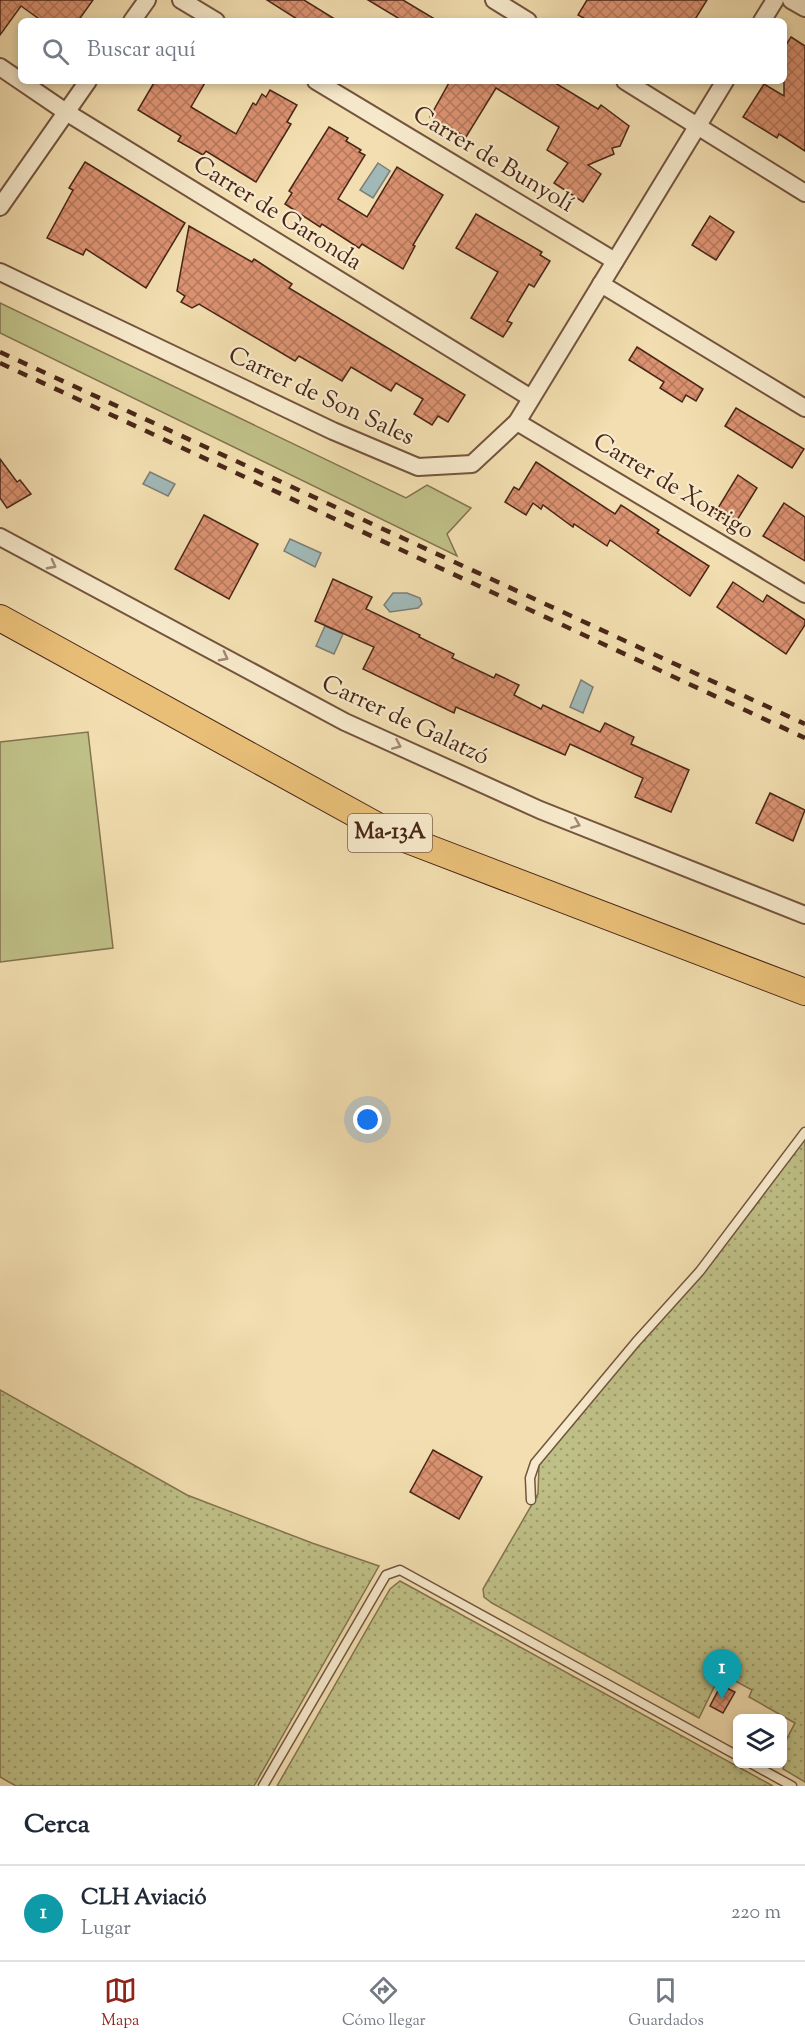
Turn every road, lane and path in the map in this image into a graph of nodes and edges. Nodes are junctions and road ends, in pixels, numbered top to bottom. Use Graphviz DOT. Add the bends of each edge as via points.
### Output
graph roads {
  1 [pos="147,0"];
  2 [pos="181,0"];
  3 [pos="494,0"];
  4 [pos="775,0"];
  5 [pos="791,0"];
  6 [pos="805,8"];
  7 [pos="134,18"];
  8 [pos="211,18"];
  9 [pos="523,18"];
  10 [pos="764,18"];
  11 [pos="0,67"];
  12 [pos="18,79"];
  13 [pos="25,84"];
  14 [pos="86,84"];
  15 [pos="321,84"];
  16 [pos="630,84"];
  17 [pos="723,84"];
  18 [pos="66,112"];
  19 [pos="697,126"];
  20 [pos="805,193"];
  21 [pos="0,207"];
  22 [pos="615,261"];
  23 [pos="0,272"];
  24 [pos="601,284"];
  25 [pos="531,398"];
  26 [pos="805,408"];
  27 [pos="517,422"];
  28 [pos="0,537"];
  29 [pos="805,594"];
  30 [pos="0,618"];
  31 [pos="805,915"];
  32 [pos="805,992"];
  33 [pos="805,1132"];
  34 [pos="531,1500"];
  35 [pos="733,1753"];
  36 [pos="759,1768"];
  37 [pos="263,1786"];
  38 [pos="792,1786"];
  1 -- 7 [label="street"];
  2 -- 8 [label="street"];
  3 -- 9 [label="street"];
  4 -- 10 [label="street"];
  5 -- 6 [label="street"];
  11 -- 12 [label="street, Carrer de Garonda"];
  13 -- 18 [label="street, Carrer de Garonda"];
  14 -- 18 [label="street"];
  15 -- 22 [label="street, Carrer de Bunyolí"];
  16 -- 19 [label="street"];
  17 -- 19 [label="street, Carrer de Son Sales"];
  18 -- 21 [label="street"];
  18 -- 25 [label="street, Carrer de Garonda"];
  19 -- 20 [label="street"];
  19 -- 22 [label="street, Carrer de Son Sales"];
  22 -- 24 [label="street, Carrer de Son Sales"];
  23 -- 27 [label="street, Carrer de Son Sales" via="333,431 418,467 472,464"];
  24 -- 25 [label="street, Carrer de Son Sales"];
  24 -- 26 [label="street"];
  25 -- 27 [label="street, Carrer de Son Sales"];
  27 -- 29 [label="street, Carrer de Xorrigo"];
  28 -- 31 [label="street, Carrer de Galatzó, one-way" via="345,722 540,810"];
  30 -- 32 [label="main road, Ma-13A" via="392,834"];
  33 -- 34 [label="lane" via="700,1271 535,1463 530,1478"];
  35 -- 37 [label="lane" via="400,1570 386,1575"];
  36 -- 38 [label="lane"];
}
